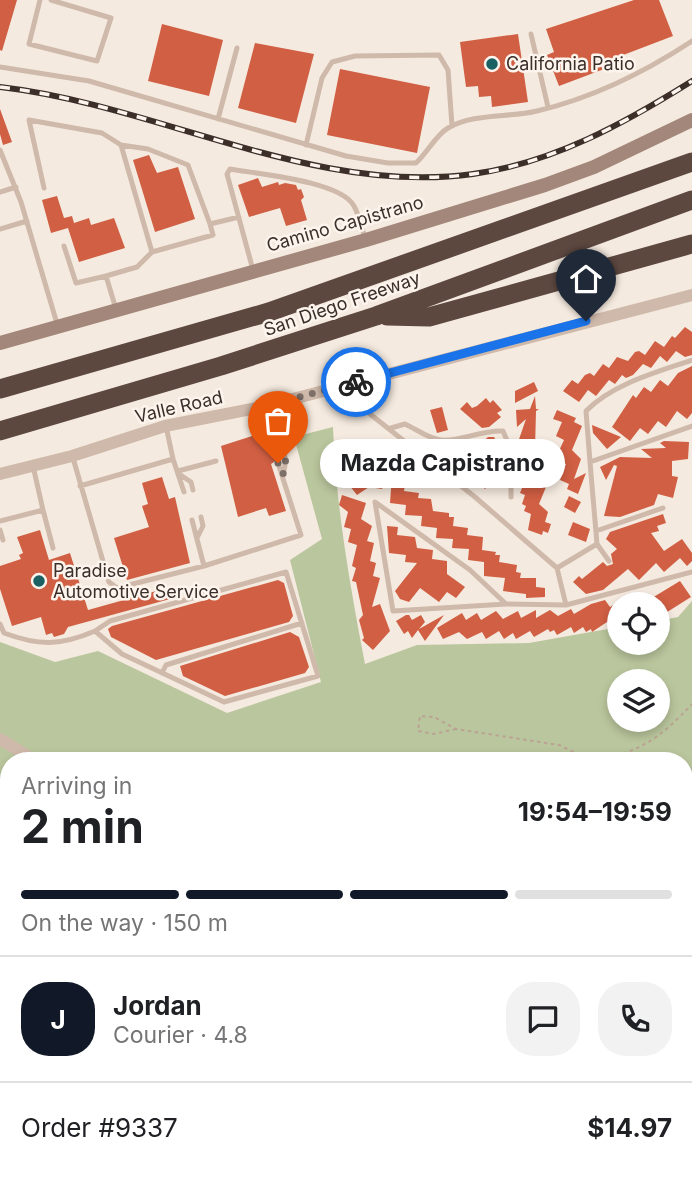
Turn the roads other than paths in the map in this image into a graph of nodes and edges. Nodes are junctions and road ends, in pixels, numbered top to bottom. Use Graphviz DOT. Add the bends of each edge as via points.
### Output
graph roads {
  1 [pos="40,0"];
  2 [pos="51,0"];
  3 [pos="531,34"];
  4 [pos="692,41"];
  5 [pos="237,48"];
  6 [pos="0,67"];
  7 [pos="548,107"];
  8 [pos="218,119"];
  9 [pos="692,120"];
  10 [pos="452,126"];
  11 [pos="121,145"];
  12 [pos="306,145"];
  13 [pos="0,150"];
  14 [pos="692,162"];
  15 [pos="16,187"];
  16 [pos="44,188"];
  17 [pos="0,192"];
  18 [pos="692,200"];
  19 [pos="239,217"];
  20 [pos="27,221"];
  21 [pos="210,224"];
  22 [pos="0,229"];
  23 [pos="366,240"];
  24 [pos="692,244"];
  25 [pos="65,246"];
  26 [pos="152,252"];
  27 [pos="253,270"];
  28 [pos="106,276"];
  29 [pos="692,295"];
  30 [pos="116,309"];
  31 [pos="376,316"];
  32 [pos="58,327"];
  33 [pos="0,343"];
  34 [pos="692,360"];
  35 [pos="360,381"];
  36 [pos="0,389"];
  37 [pos="261,407"];
  38 [pos="166,426"];
  39 [pos="692,426"];
  40 [pos="390,428"];
  41 [pos="269,430"];
  42 [pos="0,431"];
  43 [pos="272,442"];
  44 [pos="72,456"];
  45 [pos="173,459"];
  46 [pos="216,461"];
  47 [pos="590,462"];
  48 [pos="278,463"];
  49 [pos="33,466"];
  50 [pos="178,473"];
  51 [pos="0,474"];
  52 [pos="283,474"];
  53 [pos="80,486"];
  54 [pos="193,490"];
  55 [pos="184,492"];
  56 [pos="511,498"];
  57 [pos="663,508"];
  58 [pos="43,510"];
  59 [pos="201,517"];
  60 [pos="192,520"];
  61 [pos="0,521"];
  62 [pos="0,530"];
  63 [pos="596,531"];
  64 [pos="197,538"];
  65 [pos="3,540"];
  66 [pos="597,544"];
  67 [pos="53,548"];
  68 [pos="609,561"];
  69 [pos="204,566"];
  70 [pos="557,568"];
  71 [pos="692,572"];
  72 [pos="506,604"];
  73 [pos="566,605"];
  74 [pos="302,623"];
  75 [pos="0,624"];
  76 [pos="95,631"];
  77 [pos="162,673"];
  78 [pos="0,738"];
  79 [pos="22,752"];
  1 -- 2 [label="lane" via="29,44 97,61 111,18"];
  3 -- 7 [label="lane"];
  4 -- 7 [label="lane" via="612,86"];
  5 -- 8 [label="lane"];
  6 -- 8 [label="lane" via="89,81"];
  7 -- 10 [label="lane"];
  8 -- 12 [label="lane"];
  9 -- 23 [label="main road, Camino Capistrano" via="594,167"];
  10 -- 12 [label="lane" via="416,163 388,163"];
  10 -- 12 [label="lane" via="448,70 439,55 355,56 332,62 322,78"];
  11 -- 16 [label="lane" via="102,133 29,120"];
  11 -- 21 [label="lane" via="148,149 188,165"];
  11 -- 26 [label="lane"];
  13 -- 15 [label="lane"];
  14 -- 36 [label="highway, San Diego Freeway" via="269,312"];
  15 -- 17 [label="lane"];
  15 -- 20 [label="lane"];
  18 -- 31 [label="highway, San Diego Freeway"];
  19 -- 21 [label="lane"];
  19 -- 23 [label="lane" via="227,174 230,169 300,180 342,194 354,204"];
  19 -- 27 [label="lane"];
  20 -- 22 [label="lane"];
  20 -- 32 [label="lane"];
  21 -- 26 [label="lane" via="213,234"];
  23 -- 27 [label="main road, Camino Capistrano"];
  24 -- 31 [label="highway" via="429,317"];
  25 -- 28 [label="lane" via="76,283"];
  26 -- 28 [label="lane" via="137,267"];
  27 -- 30 [label="main road, Camino Capistrano"];
  28 -- 30 [label="lane"];
  29 -- 35 [label="street, Valle Road"];
  30 -- 32 [label="main road, Camino Capistrano"];
  31 -- 42 [label="highway, San Diego Freeway"];
  32 -- 33 [label="main road, Camino Capistrano"];
  34 -- 47 [label="lane" via="646,376 586,411"];
  35 -- 37 [label="street, Valle Road"];
  35 -- 40 [label="lane" via="370,414"];
  37 -- 38 [label="street, Valle Road"];
  37 -- 41 [label="lane"];
  38 -- 44 [label="street, Valle Road"];
  38 -- 45 [label="lane"];
  39 -- 47 [label="lane"];
  40 -- 56 [label="lane" via="405,424 438,440 482,430 503,431 511,450"];
  40 -- 70 [label="lane"];
  41 -- 43 [label="lane"];
  41 -- 52 [label="lane" via="279,439 287,463"];
  44 -- 49 [label="street, Valle Road"];
  44 -- 53 [label="lane"];
  45 -- 50 [label="lane"];
  45 -- 53 [label="lane"];
  46 -- 50 [label="lane"];
  47 -- 63 [label="lane"];
  48 -- 52 [label="lane"];
  49 -- 51 [label="street, Valle Road"];
  49 -- 58 [label="lane"];
  50 -- 54 [label="lane" via="191,482"];
  50 -- 55 [label="lane"];
  52 -- 69 [label="lane" via="301,535"];
  53 -- 69 [label="lane" via="109,582 117,588"];
  57 -- 63 [label="lane"];
  58 -- 61 [label="lane"];
  58 -- 67 [label="lane"];
  59 -- 64 [label="lane" via="203,526"];
  60 -- 64 [label="lane"];
  62 -- 65 [label="lane"];
  63 -- 66 [label="lane"];
  64 -- 69 [label="lane"];
  66 -- 68 [label="lane"];
  66 -- 70 [label="lane"];
  70 -- 73 [label="lane"];
  71 -- 73 [label="lane"];
  72 -- 72 [label="lane" via="393,611 375,502 470,570"];
  72 -- 73 [label="lane"];
  74 -- 76 [label="lane" via="286,572 110,621"];
  74 -- 77 [label="lane" via="166,665"];
  74 -- 77 [label="lane" via="318,676 224,702"];
  75 -- 76 [label="lane" via="4,633 32,643 71,641"];
  76 -- 77 [label="lane" via="122,654"];
  78 -- 79 [label="street"];
}
